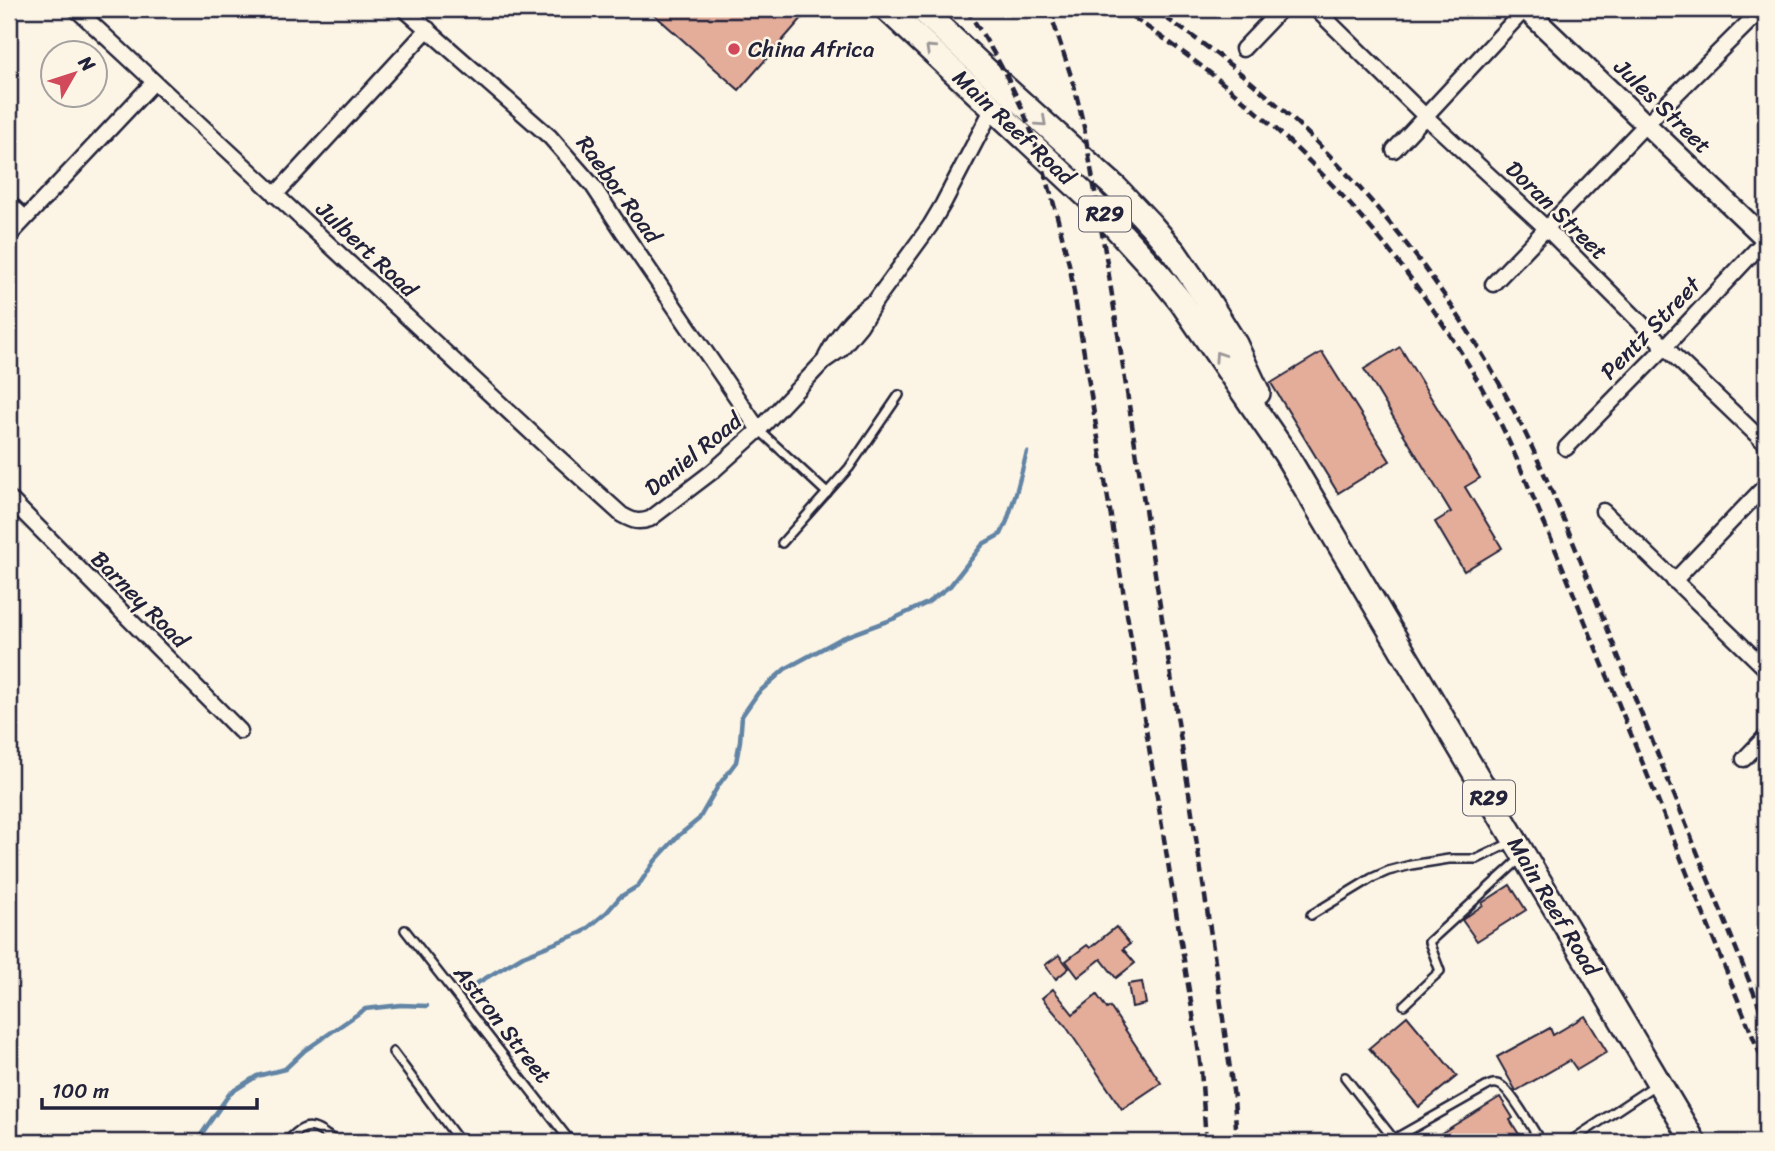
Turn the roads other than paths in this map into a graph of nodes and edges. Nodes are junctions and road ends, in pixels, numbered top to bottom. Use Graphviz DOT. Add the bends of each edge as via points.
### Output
graph roads {
  1 [pos="76,9"];
  2 [pos="404,9"];
  3 [pos="887,9"];
  4 [pos="921,9"];
  5 [pos="1281,9"];
  6 [pos="1316,9"];
  7 [pos="1525,9"];
  8 [pos="1762,9"];
  9 [pos="428,29"];
  10 [pos="1243,49"];
  11 [pos="155,82"];
  12 [pos="998,97"];
  13 [pos="1426,117"];
  14 [pos="1646,124"];
  15 [pos="1068,146"];
  16 [pos="1394,150"];
  17 [pos="1055,166"];
  18 [pos="275,195"];
  19 [pos="9,203"];
  20 [pos="25,218"];
  21 [pos="1546,228"];
  22 [pos="9,236"];
  23 [pos="1766,239"];
  24 [pos="1493,284"];
  25 [pos="1665,347"];
  26 [pos="899,395"];
  27 [pos="759,430"];
  28 [pos="1766,444"];
  29 [pos="1566,448"];
  30 [pos="549,449"];
  31 [pos="1285,453"];
  32 [pos="1766,485"];
  33 [pos="827,493"];
  34 [pos="9,498"];
  35 [pos="1603,512"];
  36 [pos="782,543"];
  37 [pos="1674,581"];
  38 [pos="1766,669"];
  39 [pos="240,731"];
  40 [pos="1766,736"];
  41 [pos="1744,759"];
  42 [pos="1520,848"];
  43 [pos="1311,915"];
  44 [pos="405,930"];
  45 [pos="1404,1005"];
  46 [pos="393,1052"];
  47 [pos="1345,1077"];
  48 [pos="1659,1083"];
  49 [pos="1395,1141"];
  50 [pos="288,1142"];
  51 [pos="336,1142"];
  52 [pos="460,1142"];
  53 [pos="571,1142"];
  54 [pos="1541,1142"];
  55 [pos="1569,1142"];
  56 [pos="1694,1142"];
  1 -- 11 [label="street, Julbert Road"];
  2 -- 9 [label="street, Raebor Road"];
  12 -- 3 [label="main road, Main Reef Road / R29, one-way"];
  4 -- 12 [label="main road, Main Reef Road / R29"];
  5 -- 10 [label="street"];
  6 -- 13 [label="street, Doran Street"];
  7 -- 13 [label="street"];
  7 -- 14 [label="main road, Jules Street"];
  8 -- 14 [label="street"];
  9 -- 18 [label="street"];
  9 -- 27 [label="street, Raebor Road" via="550,137 593,186"];
  11 -- 18 [label="street, Julbert Road"];
  11 -- 20 [label="street"];
  12 -- 15 [label="main road, Main Reef Road / R29, one-way"];
  12 -- 17 [label="main road, Main Reef Road / R29"];
  12 -- 27 [label="street, Daniel Road" via="930,226 860,326"];
  13 -- 16 [label="street"];
  13 -- 21 [label="street, Doran Street"];
  14 -- 21 [label="street"];
  14 -- 23 [label="main road, Jules Street"];
  15 -- 17 [label="main road"];
  15 -- 31 [label="main road, Main Reef Road / R29" via="1116,188 1182,264 1235,344"];
  31 -- 17 [label="main road, Main Reef Road / R29, one-way" via="1160,276"];
  18 -- 30 [label="street, Julbert Road"];
  19 -- 20 [label="street"];
  20 -- 22 [label="street"];
  21 -- 24 [label="street"];
  21 -- 25 [label="street, Doran Street"];
  23 -- 25 [label="street, Pentz Street"];
  25 -- 28 [label="street, Doran Street"];
  25 -- 29 [label="street, Pentz Street"];
  26 -- 33 [label="lane"];
  27 -- 30 [label="street, Daniel Road" via="682,496 641,522 622,515"];
  27 -- 33 [label="lane"];
  31 -- 42 [label="main road, Main Reef Road / R29"];
  32 -- 37 [label="street"];
  33 -- 36 [label="lane"];
  34 -- 39 [label="street, Barney Road"];
  35 -- 37 [label="street"];
  37 -- 38 [label="street"];
  40 -- 41 [label="street"];
  42 -- 43 [label="lane" via="1388,871"];
  42 -- 45 [label="lane" via="1429,942 1440,971"];
  42 -- 48 [label="main road, Main Reef Road / R29"];
  44 -- 53 [label="lane, Astron Street"];
  46 -- 52 [label="lane"];
  47 -- 49 [label="lane"];
  48 -- 55 [label="lane"];
  48 -- 56 [label="main road, Main Reef Road / R29"];
  49 -- 54 [label="lane" via="1496,1084 1509,1093"];
  50 -- 51 [label="lane" via="308,1126"];
}
